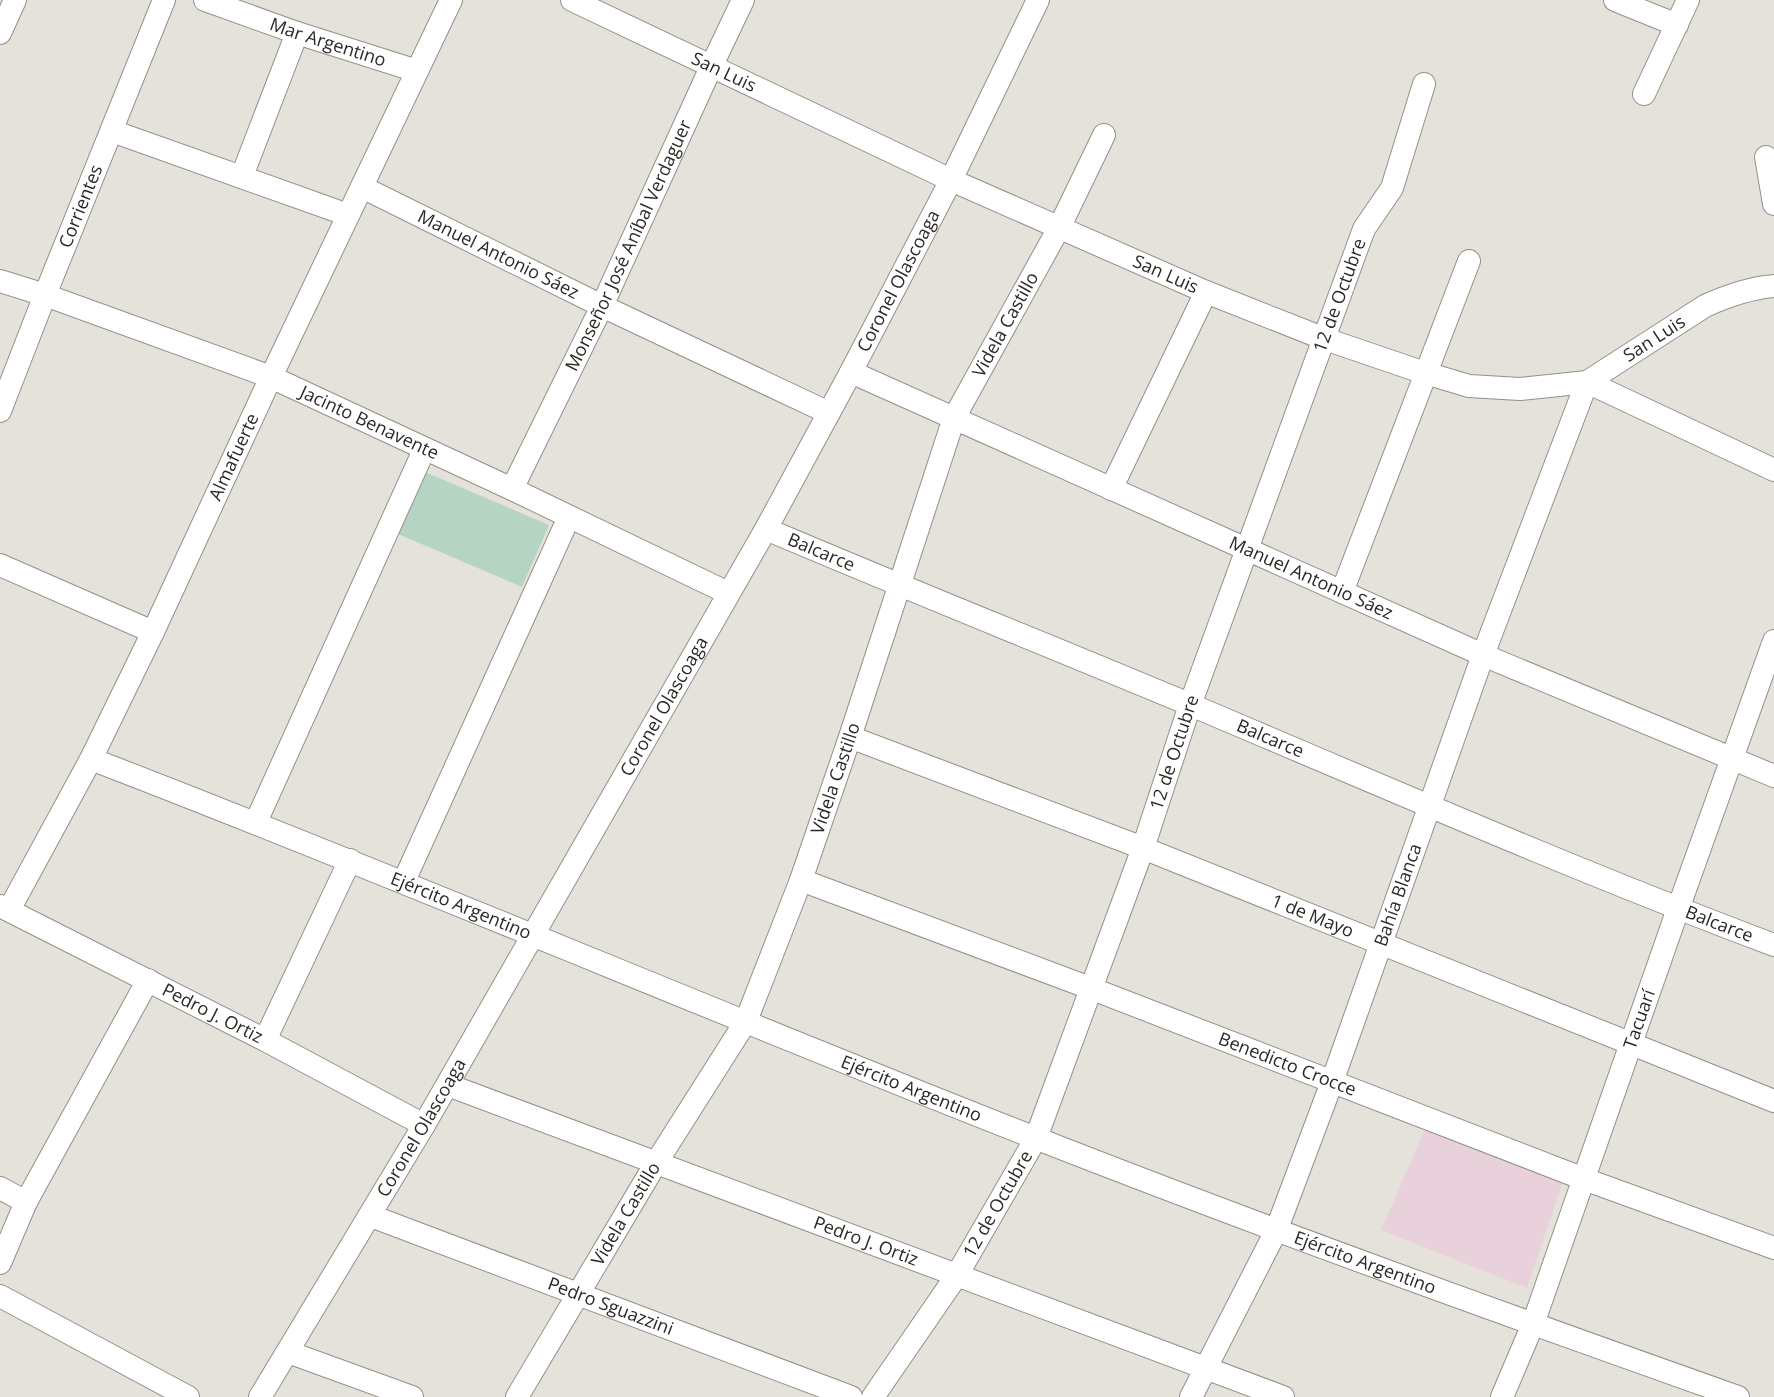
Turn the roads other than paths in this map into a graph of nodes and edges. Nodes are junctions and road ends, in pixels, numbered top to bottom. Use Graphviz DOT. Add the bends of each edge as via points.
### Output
graph roads {
  1 [pos="15,0"];
  2 [pos="164,0"];
  3 [pos="205,0"];
  4 [pos="451,0"];
  5 [pos="572,0"];
  6 [pos="744,0"];
  7 [pos="1038,0"];
  8 [pos="1615,0"];
  9 [pos="1688,0"];
  10 [pos="1677,25"];
  11 [pos="0,33"];
  12 [pos="297,33"];
  13 [pos="712,65"];
  14 [pos="417,70"];
  15 [pos="1424,84"];
  16 [pos="1644,94"];
  17 [pos="112,131"];
  18 [pos="1104,135"];
  19 [pos="1766,157"];
  20 [pos="242,176"];
  21 [pos="951,180"];
  22 [pos="362,187"];
  23 [pos="1774,204"];
  24 [pos="348,215"];
  25 [pos="1060,226"];
  26 [pos="1469,261"];
  27 [pos="0,281"];
  28 [pos="1774,286"];
  29 [pos="1206,292"];
  30 [pos="45,295"];
  31 [pos="602,306"];
  32 [pos="1325,339"];
  33 [pos="851,372"];
  34 [pos="1426,374"];
  35 [pos="271,377"];
  36 [pos="1587,382"];
  37 [pos="0,411"];
  38 [pos="829,413"];
  39 [pos="954,418"];
  40 [pos="424,450"];
  41 [pos="1774,470"];
  42 [pos="512,489"];
  43 [pos="1111,489"];
  44 [pos="569,517"];
  45 [pos="766,529"];
  46 [pos="1248,550"];
  47 [pos="0,565"];
  48 [pos="898,586"];
  49 [pos="1342,592"];
  50 [pos="728,593"];
  51 [pos="153,632"];
  52 [pos="1774,641"];
  53 [pos="1483,656"];
  54 [pos="1190,705"];
  55 [pos="850,737"];
  56 [pos="1733,758"];
  57 [pos="91,759"];
  58 [pos="1774,776"];
  59 [pos="1429,807"];
  60 [pos="256,822"];
  61 [pos="1143,848"];
  62 [pos="350,860"];
  63 [pos="801,880"];
  64 [pos="404,881"];
  65 [pos="4,908"];
  66 [pos="1678,909"];
  67 [pos="533,935"];
  68 [pos="1380,944"];
  69 [pos="1774,945"];
  70 [pos="148,980"];
  71 [pos="1090,988"];
  72 [pos="746,1021"];
  73 [pos="266,1040"];
  74 [pos="1630,1045"];
  75 [pos="1332,1082"];
  76 [pos="447,1086"];
  77 [pos="1774,1101"];
  78 [pos="424,1125"];
  79 [pos="1036,1138"];
  80 [pos="656,1163"];
  81 [pos="1584,1179"];
  82 [pos="0,1188"];
  83 [pos="26,1202"];
  84 [pos="371,1216"];
  85 [pos="1276,1231"];
  86 [pos="1774,1248"];
  87 [pos="0,1263"];
  88 [pos="957,1275"];
  89 [pos="579,1295"];
  90 [pos="0,1296"];
  91 [pos="1533,1324"];
  92 [pos="288,1352"];
  93 [pos="1206,1368"];
  94 [pos="188,1397"];
  95 [pos="260,1397"];
  96 [pos="412,1397"];
  97 [pos="517,1397"];
  98 [pos="850,1397"];
  99 [pos="873,1397"];
  100 [pos="1191,1397"];
  101 [pos="1283,1397"];
  102 [pos="1502,1397"];
  103 [pos="1738,1397"];
  1 -- 11 [label="street"];
  2 -- 17 [label="street, Corrientes"];
  3 -- 12 [label="street, Mar Argentino"];
  4 -- 14 [label="street, Almafuerte"];
  5 -- 13 [label="street, San Luis"];
  6 -- 13 [label="street, Monseñor José Aníbal Verdaguer"];
  7 -- 21 [label="street, Coronel Olascoaga"];
  8 -- 10 [label="street"];
  9 -- 10 [label="street"];
  10 -- 16 [label="street"];
  12 -- 14 [label="street, Mar Argentino"];
  12 -- 20 [label="street"];
  13 -- 21 [label="street, San Luis"];
  13 -- 31 [label="street, Monseñor José Aníbal Verdaguer"];
  14 -- 22 [label="street, Almafuerte"];
  15 -- 32 [label="street, 12 de Octubre" via="1392,188 1364,229"];
  17 -- 20 [label="street"];
  17 -- 30 [label="street, Corrientes"];
  18 -- 25 [label="street, Videla Castillo"];
  19 -- 23 [label="street"];
  20 -- 24 [label="street"];
  21 -- 25 [label="street, San Luis"];
  21 -- 33 [label="street, Coronel Olascoaga"];
  22 -- 24 [label="street, Almafuerte"];
  22 -- 31 [label="street, Manuel Antonio Sáez"];
  24 -- 35 [label="street, Almafuerte"];
  25 -- 29 [label="street, San Luis"];
  25 -- 39 [label="street, Videla Castillo"];
  26 -- 34 [label="street"];
  27 -- 30 [label="street, Jacinto Benavente"];
  28 -- 36 [label="street, San Luis" via="1759,287 1705,306"];
  29 -- 32 [label="street, San Luis"];
  29 -- 43 [label="street"];
  30 -- 35 [label="street, Jacinto Benavente"];
  30 -- 37 [label="street, Corrientes"];
  31 -- 38 [label="street, Manuel Antonio Sáez"];
  31 -- 42 [label="street, Monseñor José Aníbal Verdaguer"];
  32 -- 34 [label="street, San Luis"];
  32 -- 46 [label="street, 12 de Octubre"];
  33 -- 38 [label="street, Coronel Olascoaga"];
  33 -- 39 [label="street, Manuel Antonio Sáez"];
  34 -- 36 [label="street, San Luis" via="1469,386 1520,389"];
  34 -- 49 [label="street"];
  35 -- 40 [label="street, Jacinto Benavente"];
  35 -- 51 [label="street, Almafuerte"];
  36 -- 41 [label="street"];
  36 -- 53 [label="street, Bahía Blanca"];
  38 -- 45 [label="street, Coronel Olascoaga"];
  39 -- 43 [label="street, Manuel Antonio Sáez"];
  39 -- 48 [label="street, Videla Castillo"];
  40 -- 42 [label="street, Jacinto Benavente"];
  40 -- 60 [label="street"];
  42 -- 44 [label="street, Jacinto Benavente"];
  43 -- 46 [label="street, Manuel Antonio Sáez"];
  44 -- 50 [label="street, Jacinto Benavente"];
  44 -- 64 [label="street"];
  45 -- 48 [label="street, Balcarce"];
  45 -- 50 [label="street, Coronel Olascoaga"];
  46 -- 49 [label="street, Manuel Antonio Sáez"];
  46 -- 54 [label="street, 12 de Octubre"];
  47 -- 51 [label="street"];
  48 -- 54 [label="street, Balcarce"];
  48 -- 55 [label="street, Videla Castillo"];
  49 -- 53 [label="street, Manuel Antonio Sáez"];
  50 -- 67 [label="street, Coronel Olascoaga"];
  51 -- 57 [label="street, Almafuerte"];
  52 -- 56 [label="street, Tacuarí"];
  53 -- 56 [label="street, Manuel Antonio Sáez"];
  53 -- 59 [label="street, Bahía Blanca"];
  54 -- 59 [label="street, Balcarce"];
  54 -- 61 [label="street, 12 de Octubre"];
  55 -- 61 [label="street, 1 de Mayo"];
  55 -- 63 [label="street, Videla Castillo"];
  56 -- 58 [label="street, Manuel Antonio Sáez"];
  56 -- 66 [label="street, Tacuarí"];
  57 -- 60 [label="street, Ejército Argentino"];
  57 -- 65 [label="street, Almafuerte"];
  59 -- 66 [label="street, Balcarce"];
  59 -- 68 [label="street, Bahía Blanca"];
  60 -- 62 [label="street, Ejército Argentino"];
  61 -- 68 [label="street, 1 de Mayo"];
  61 -- 71 [label="street, 12 de Octubre"];
  62 -- 64 [label="street, Ejército Argentino"];
  62 -- 73 [label="street"];
  63 -- 71 [label="street, Benedicto Crocce"];
  63 -- 72 [label="street, Videla Castillo"];
  64 -- 67 [label="street, Ejército Argentino"];
  65 -- 70 [label="street, Pedro J. Ortiz"];
  66 -- 69 [label="street, Balcarce"];
  66 -- 74 [label="street, Tacuarí"];
  67 -- 72 [label="street, Ejército Argentino"];
  67 -- 76 [label="street, Coronel Olascoaga"];
  68 -- 74 [label="street, 1 de Mayo"];
  68 -- 75 [label="street, Bahía Blanca"];
  70 -- 73 [label="street, Pedro J. Ortiz"];
  70 -- 83 [label="street"];
  71 -- 75 [label="street, Benedicto Crocce"];
  71 -- 79 [label="street, 12 de Octubre"];
  72 -- 79 [label="street, Ejército Argentino"];
  72 -- 80 [label="street, Videla Castillo"];
  73 -- 78 [label="street, Pedro J. Ortiz"];
  74 -- 77 [label="street, 1 de Mayo"];
  74 -- 81 [label="street, Tacuarí"];
  75 -- 81 [label="street, Benedicto Crocce"];
  75 -- 85 [label="street, Bahía Blanca"];
  76 -- 78 [label="street, Coronel Olascoaga"];
  76 -- 80 [label="street, Pedro J. Ortiz"];
  78 -- 84 [label="street, Coronel Olascoaga"];
  79 -- 85 [label="street, Ejército Argentino"];
  79 -- 88 [label="street, 12 de Octubre"];
  80 -- 88 [label="street, Pedro J. Ortiz"];
  80 -- 89 [label="street, Videla Castillo"];
  81 -- 86 [label="street, Benedicto Crocce"];
  81 -- 91 [label="street, Tacuarí"];
  82 -- 83 [label="street"];
  83 -- 87 [label="street"];
  84 -- 89 [label="street, Pedro Sguazzini"];
  84 -- 92 [label="street, Coronel Olascoaga"];
  85 -- 91 [label="street, Ejército Argentino"];
  85 -- 93 [label="street, Bahía Blanca"];
  88 -- 93 [label="street, Pedro J. Ortiz"];
  88 -- 99 [label="street, 12 de Octubre"];
  89 -- 97 [label="street, Videla Castillo"];
  89 -- 98 [label="street, Pedro Sguazzini"];
  90 -- 94 [label="street"];
  91 -- 102 [label="street, Tacuarí"];
  91 -- 103 [label="street, Ejército Argentino"];
  92 -- 95 [label="street, Coronel Olascoaga"];
  92 -- 96 [label="street"];
  93 -- 100 [label="street, Bahía Blanca"];
  93 -- 101 [label="street, Pedro J. Ortiz"];
}
